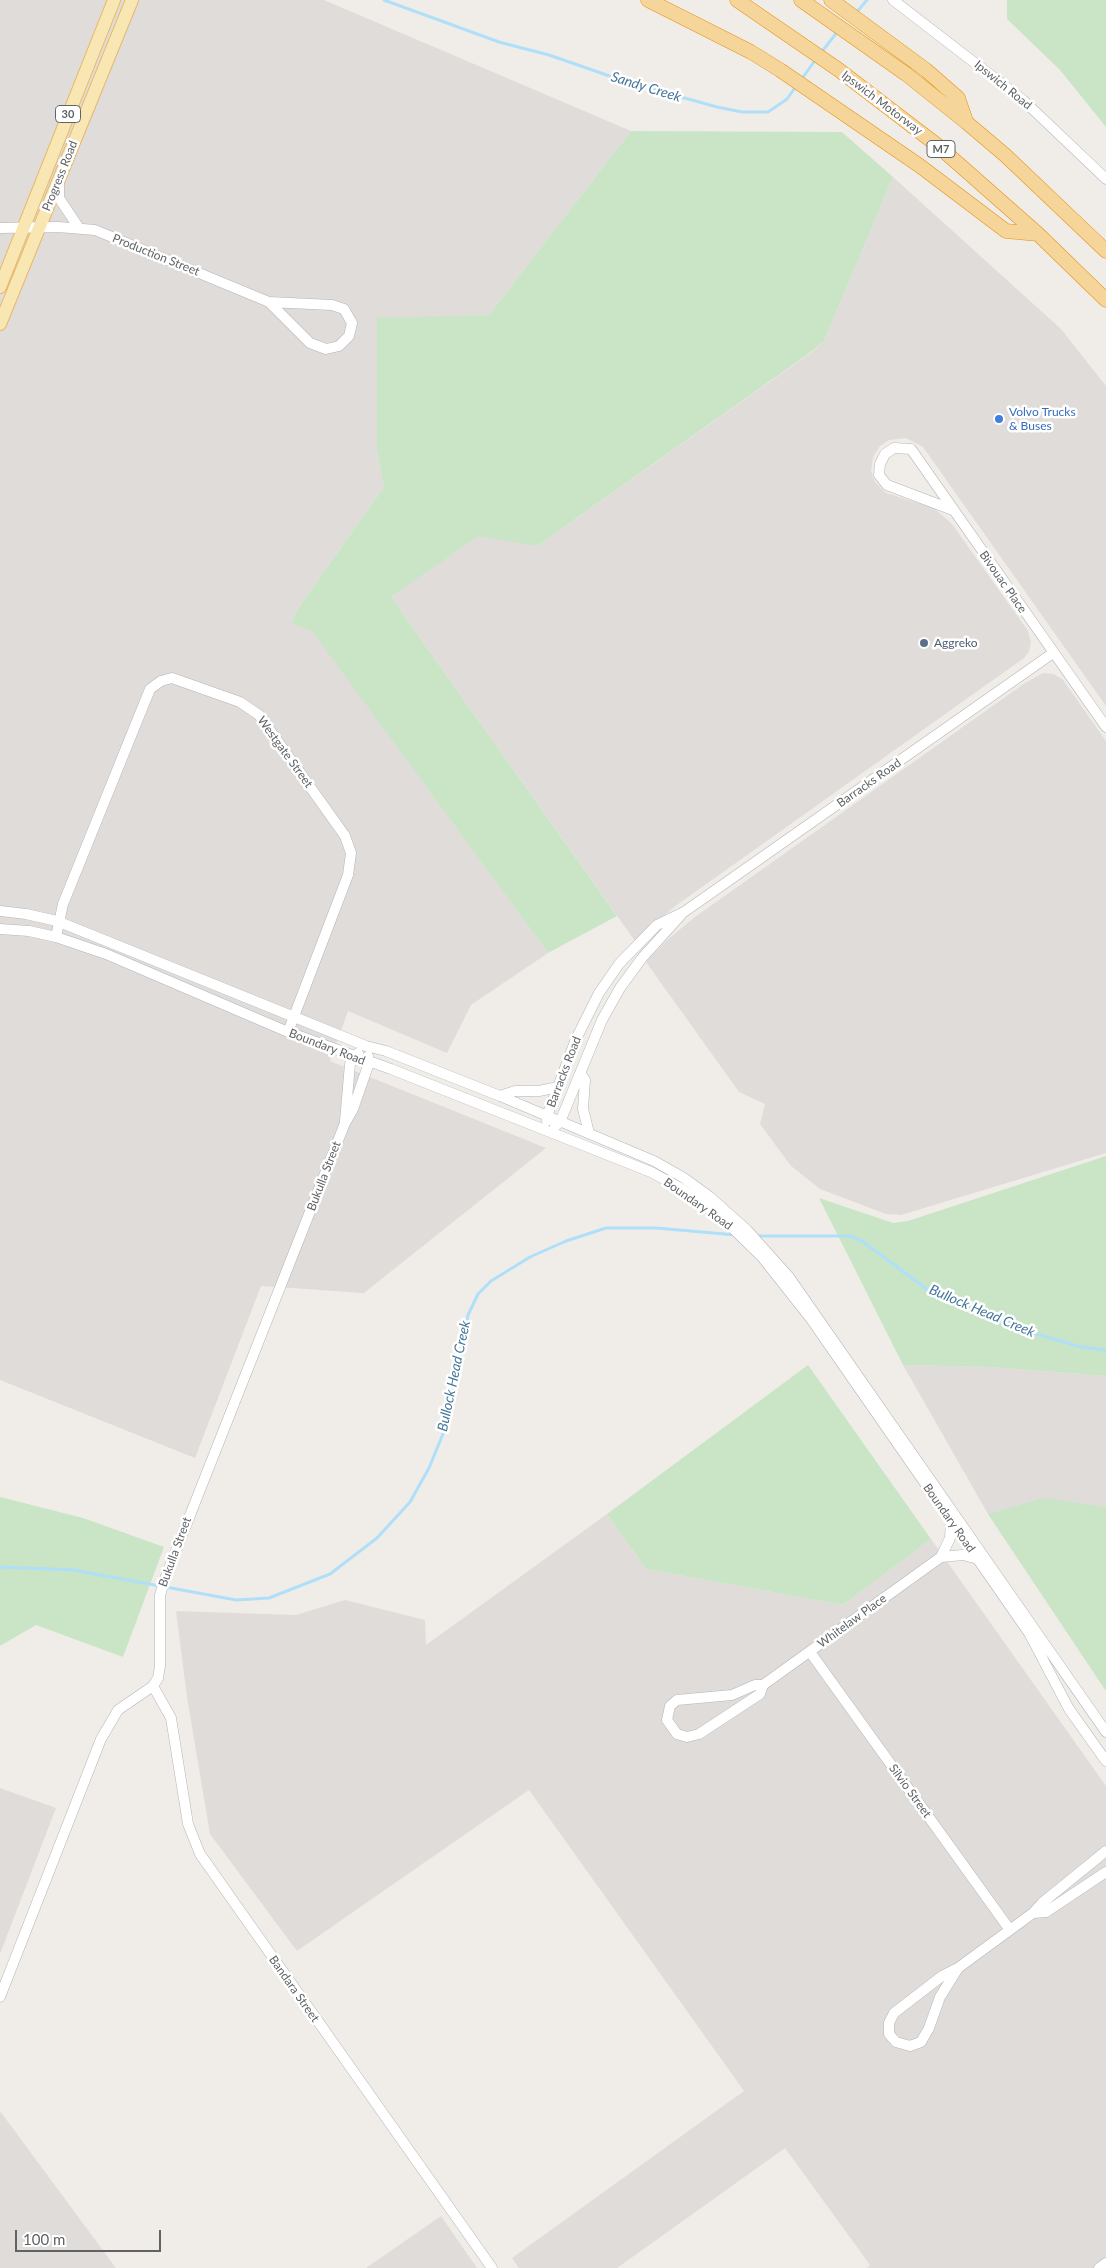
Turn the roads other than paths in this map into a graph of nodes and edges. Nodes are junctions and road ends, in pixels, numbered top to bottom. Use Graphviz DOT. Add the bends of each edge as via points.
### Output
graph roads {
  1 [pos="114,0"];
  2 [pos="132,0"];
  3 [pos="648,0"];
  4 [pos="737,0"];
  5 [pos="801,0"];
  6 [pos="893,0"];
  7 [pos="834,2"];
  8 [pos="966,122"];
  9 [pos="59,178"];
  10 [pos="1106,178"];
  11 [pos="0,228"];
  12 [pos="23,228"];
  13 [pos="39,228"];
  14 [pos="79,228"];
  15 [pos="1038,234"];
  16 [pos="1106,251"];
  17 [pos="1,278"];
  18 [pos="1106,300"];
  19 [pos="269,302"];
  20 [pos="0,324"];
  21 [pos="953,510"];
  22 [pos="1053,653"];
  23 [pos="1106,727"];
  24 [pos="0,911"];
  25 [pos="684,912"];
  26 [pos="58,921"];
  27 [pos="0,929"];
  28 [pos="56,937"];
  29 [pos="294,1015"];
  30 [pos="288,1032"];
  31 [pos="366,1046"];
  32 [pos="354,1057"];
  33 [pos="369,1063"];
  34 [pos="580,1073"];
  35 [pos="558,1087"];
  36 [pos="500,1096"];
  37 [pos="547,1116"];
  38 [pos="560,1122"];
  39 [pos="345,1123"];
  40 [pos="547,1132"];
  41 [pos="589,1133"];
  42 [pos="706,1200"];
  43 [pos="814,1318"];
  44 [pos="951,1520"];
  45 [pos="940,1557"];
  46 [pos="978,1559"];
  47 [pos="810,1652"];
  48 [pos="764,1685"];
  49 [pos="153,1686"];
  50 [pos="1104,1727"];
  51 [pos="1106,1761"];
  52 [pos="1106,1851"];
  53 [pos="1106,1872"];
  54 [pos="1033,1913"];
  55 [pos="1010,1930"];
  56 [pos="958,1968"];
  57 [pos="0,1997"];
  58 [pos="1106,2262"];
  59 [pos="492,2268"];
  60 [pos="1099,2268"];
  1 -- 12 [label="main road, Progress Road / 30"];
  2 -- 9 [label="main road, Progress Road / 30"];
  3 -- 15 [label="highway" via="752,52 780,70 920,166 1006,231"];
  4 -- 15 [label="highway, Ipswich Motorway / M7" via="839,70 937,145"];
  5 -- 8 [label="highway" via="858,39"];
  6 -- 10 [label="street, Ipswich Road" via="1023,100"];
  7 -- 8 [label="highway" via="926,70 958,98"];
  8 -- 16 [label="highway" via="1020,168"];
  9 -- 13 [label="main road, Progress Road / 30"];
  9 -- 14 [label="street" via="59,198"];
  11 -- 12 [label="street, Production Street"];
  12 -- 13 [label="street, Production Street"];
  12 -- 17 [label="main road, Progress Road / 30"];
  13 -- 14 [label="street, Production Street"];
  13 -- 20 [label="main road, Progress Road / 30"];
  14 -- 19 [label="street, Production Street" via="95,230"];
  15 -- 18 [label="highway, Ipswich Motorway / M7"];
  19 -- 19 [label="street, Production Street" via="332,305 344,309 352,323 349,336 339,346 326,349 310,343"];
  21 -- 21 [label="street, Bivouac Place" via="887,485 879,475 885,454 894,448 911,450"];
  21 -- 22 [label="street, Bivouac Place"];
  22 -- 23 [label="street, Bivouac Place"];
  22 -- 25 [label="street, Barracks Road"];
  24 -- 26 [label="street, Boundary Road"];
  25 -- 34 [label="street, Barracks Road" via="620,988 602,1020"];
  25 -- 35 [label="street, Barracks Road" via="657,925 619,964 599,993 576,1039"];
  26 -- 28 [label="street, Westgate Street"];
  26 -- 29 [label="street, Boundary Road"];
  26 -- 29 [label="street, Westgate Street" via="150,689 172,678 240,702 259,715 345,836 351,853 348,875"];
  27 -- 28 [label="street, Boundary Road"];
  28 -- 30 [label="street, Boundary Road" via="106,954"];
  29 -- 30 [label="street, Westgate Street"];
  29 -- 31 [label="street, Boundary Road"];
  30 -- 32 [label="street, Boundary Road"];
  31 -- 32 [label="street"];
  31 -- 33 [label="street, Bukulla Street"];
  31 -- 36 [label="street, Boundary Road"];
  32 -- 33 [label="street, Boundary Road"];
  32 -- 39 [label="street, Bukulla Street" via="350,1064"];
  33 -- 39 [label="street, Bukulla Street"];
  33 -- 40 [label="street, Boundary Road"];
  34 -- 38 [label="street, Barracks Road"];
  34 -- 41 [label="street" via="586,1080 583,1109"];
  35 -- 36 [label="street" via="515,1091"];
  35 -- 37 [label="street, Barracks Road"];
  36 -- 37 [label="street, Boundary Road"];
  37 -- 38 [label="street, Boundary Road"];
  37 -- 40 [label="street, Barracks Road"];
  38 -- 40 [label="street, Barracks Road"];
  38 -- 41 [label="street, Boundary Road"];
  39 -- 49 [label="street, Bukulla Street" via="166,1576 160,1595 160,1666"];
  40 -- 42 [label="street, Boundary Road" via="651,1172"];
  41 -- 42 [label="street, Boundary Road" via="654,1160 684,1178"];
  42 -- 43 [label="street, Boundary Road" via="762,1257"];
  43 -- 44 [label="street, Boundary Road"];
  43 -- 50 [label="street, Boundary Road"];
  44 -- 45 [label="street, Whitelaw Place" via="950,1538"];
  44 -- 46 [label="street, Boundary Road"];
  45 -- 46 [label="street" via="963,1555"];
  45 -- 47 [label="street, Whitelaw Place"];
  46 -- 51 [label="street, Boundary Road" via="1029,1633 1070,1709"];
  47 -- 48 [label="street, Whitelaw Place"];
  47 -- 55 [label="street, Silvio Street"];
  48 -- 48 [label="street, Whitelaw Place" via="760,1694 699,1734 677,1734 667,1720 670,1706 677,1700 732,1695 755,1685"];
  49 -- 57 [label="street" via="118,1710 101,1739"];
  49 -- 59 [label="street, Bandara Street" via="171,1718 188,1824 200,1854"];
  52 -- 54 [label="street"];
  53 -- 54 [label="street" via="1046,1912"];
  54 -- 55 [label="street"];
  55 -- 56 [label="street"];
  56 -- 56 [label="street" via="940,1997 921,2042 910,2046 896,2042 889,2034 889,2023 894,2013 942,1976"];
  58 -- 60 [label="street"];
}
